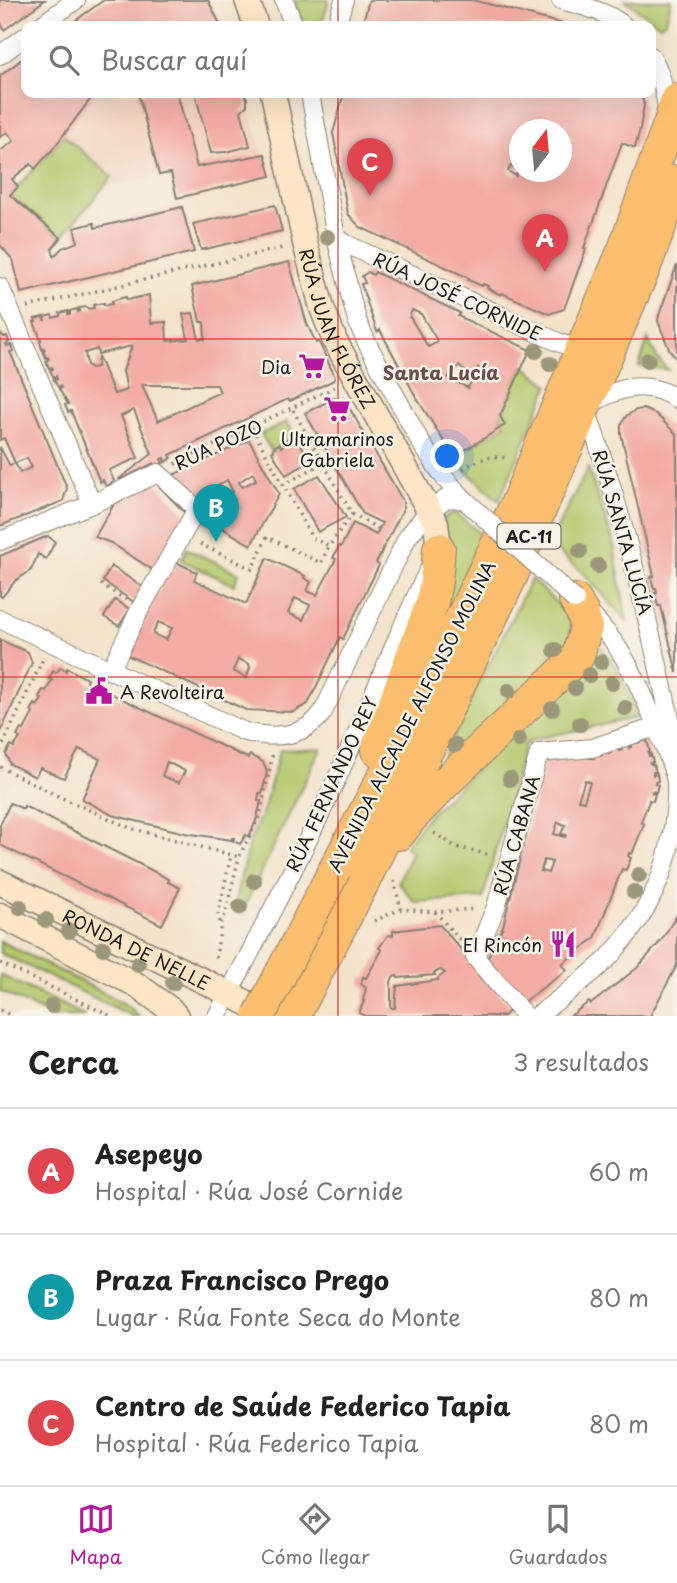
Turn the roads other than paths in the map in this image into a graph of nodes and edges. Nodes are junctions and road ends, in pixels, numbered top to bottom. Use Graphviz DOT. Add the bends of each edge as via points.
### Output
graph roads {
  1 [pos="76,0"];
  2 [pos="247,0"];
  3 [pos="285,0"];
  4 [pos="344,0"];
  5 [pos="561,0"];
  6 [pos="589,4"];
  7 [pos="47,21"];
  8 [pos="254,21"];
  9 [pos="292,21"];
  10 [pos="338,21"];
  11 [pos="616,21"];
  12 [pos="21,40"];
  13 [pos="0,55"];
  14 [pos="656,65"];
  15 [pos="274,98"];
  16 [pos="311,98"];
  17 [pos="319,98"];
  18 [pos="674,110"];
  19 [pos="315,116"];
  20 [pos="677,181"];
  21 [pos="336,237"];
  22 [pos="0,287"];
  23 [pos="10,311"];
  24 [pos="582,350"];
  25 [pos="677,399"];
  26 [pos="585,407"];
  27 [pos="466,501"];
  28 [pos="92,504"];
  29 [pos="429,510"];
  30 [pos="0,541"];
  31 [pos="439,549"];
  32 [pos="575,600"];
  33 [pos="0,619"];
  34 [pos="110,671"];
  35 [pos="656,726"];
  36 [pos="676,783"];
  37 [pos="335,869"];
  38 [pos="0,882"];
  39 [pos="363,883"];
  40 [pos="0,915"];
  41 [pos="228,993"];
  42 [pos="176,1016"];
  43 [pos="217,1016"];
  44 [pos="259,1016"];
  45 [pos="272,1016"];
  46 [pos="294,1016"];
  47 [pos="525,1016"];
  48 [pos="537,1016"];
  1 -- 7 [label="street"];
  2 -- 8 [label="main road"];
  3 -- 9 [label="street"];
  4 -- 10 [label="street"];
  5 -- 6 [label="street"];
  6 -- 11 [label="street"];
  12 -- 13 [label="street"];
  14 -- 18 [label="street"];
  15 -- 29 [label="main road, RÚA JUAN FLÓREZ" via="322,308 335,341"];
  16 -- 19 [label="street"];
  17 -- 19 [label="street"];
  18 -- 24 [label="highway, AVENIDA ALCALDE ALFONSO MOLINA / AC-11" via="625,249"];
  19 -- 21 [label="street, RÚA JUAN FLÓREZ"];
  20 -- 26 [label="highway, AVENIDA ALCALDE ALFONSO MOLINA / AC-11"];
  21 -- 24 [label="street, RÚA JOSÉ CORNIDE"];
  21 -- 27 [label="street, RÚA JUAN FLÓREZ" via="368,345 421,443"];
  22 -- 23 [label="street"];
  23 -- 28 [label="street"];
  24 -- 37 [label="highway, AVENIDA ALCALDE ALFONSO MOLINA / AC-11" via="515,507"];
  25 -- 26 [label="street" via="662,390 634,387 607,394"];
  26 -- 36 [label="street, RÚA SANTA LUCÍA" via="606,464 647,619 676,746"];
  26 -- 39 [label="highway, AVENIDA ALCALDE ALFONSO MOLINA / AC-11" via="512,575"];
  27 -- 29 [label="street" via="446,499"];
  27 -- 32 [label="street, RÚA JUAN FLÓREZ, bridge"];
  28 -- 30 [label="street, RÚA POZO"];
  28 -- 34 [label="street, RÚA POZO" via="158,473 197,509"];
  29 -- 31 [label="main road, RÚA JUAN FLÓREZ" via="436,523"];
  29 -- 34 [label="street" via="407,538 323,712 311,726 271,736 245,732"];
  31 -- 37 [label="highway" via="432,603"];
  31 -- 41 [label="street, RÚA FERNANDO REY" via="324,807"];
  32 -- 35 [label="street, RÚA JUAN FLÓREZ" via="601,625 627,661"];
  32 -- 39 [label="highway" via="586,627 578,656 411,818"];
  33 -- 34 [label="street"];
  35 -- 36 [label="street, RÚA JUAN FLÓREZ"];
  35 -- 47 [label="street, RÚA CABANA" via="592,748 539,753 496,907 475,957"];
  36 -- 48 [label="street, RÚA SANTA LUCÍA" via="670,845 638,923 606,961"];
  37 -- 44 [label="highway, AVENIDA ALCALDE ALFONSO MOLINA / AC-11, bridge"];
  38 -- 41 [label="main road, RONDA DE NELLE"];
  39 -- 46 [label="highway, AVENIDA ALCALDE ALFONSO MOLINA / AC-11"];
  40 -- 42 [label="main road, RONDA DE NELLE" via="138,985"];
  41 -- 43 [label="street, RÚA FERNANDO REY"];
  41 -- 45 [label="main road, RONDA DE NELLE"];
}
